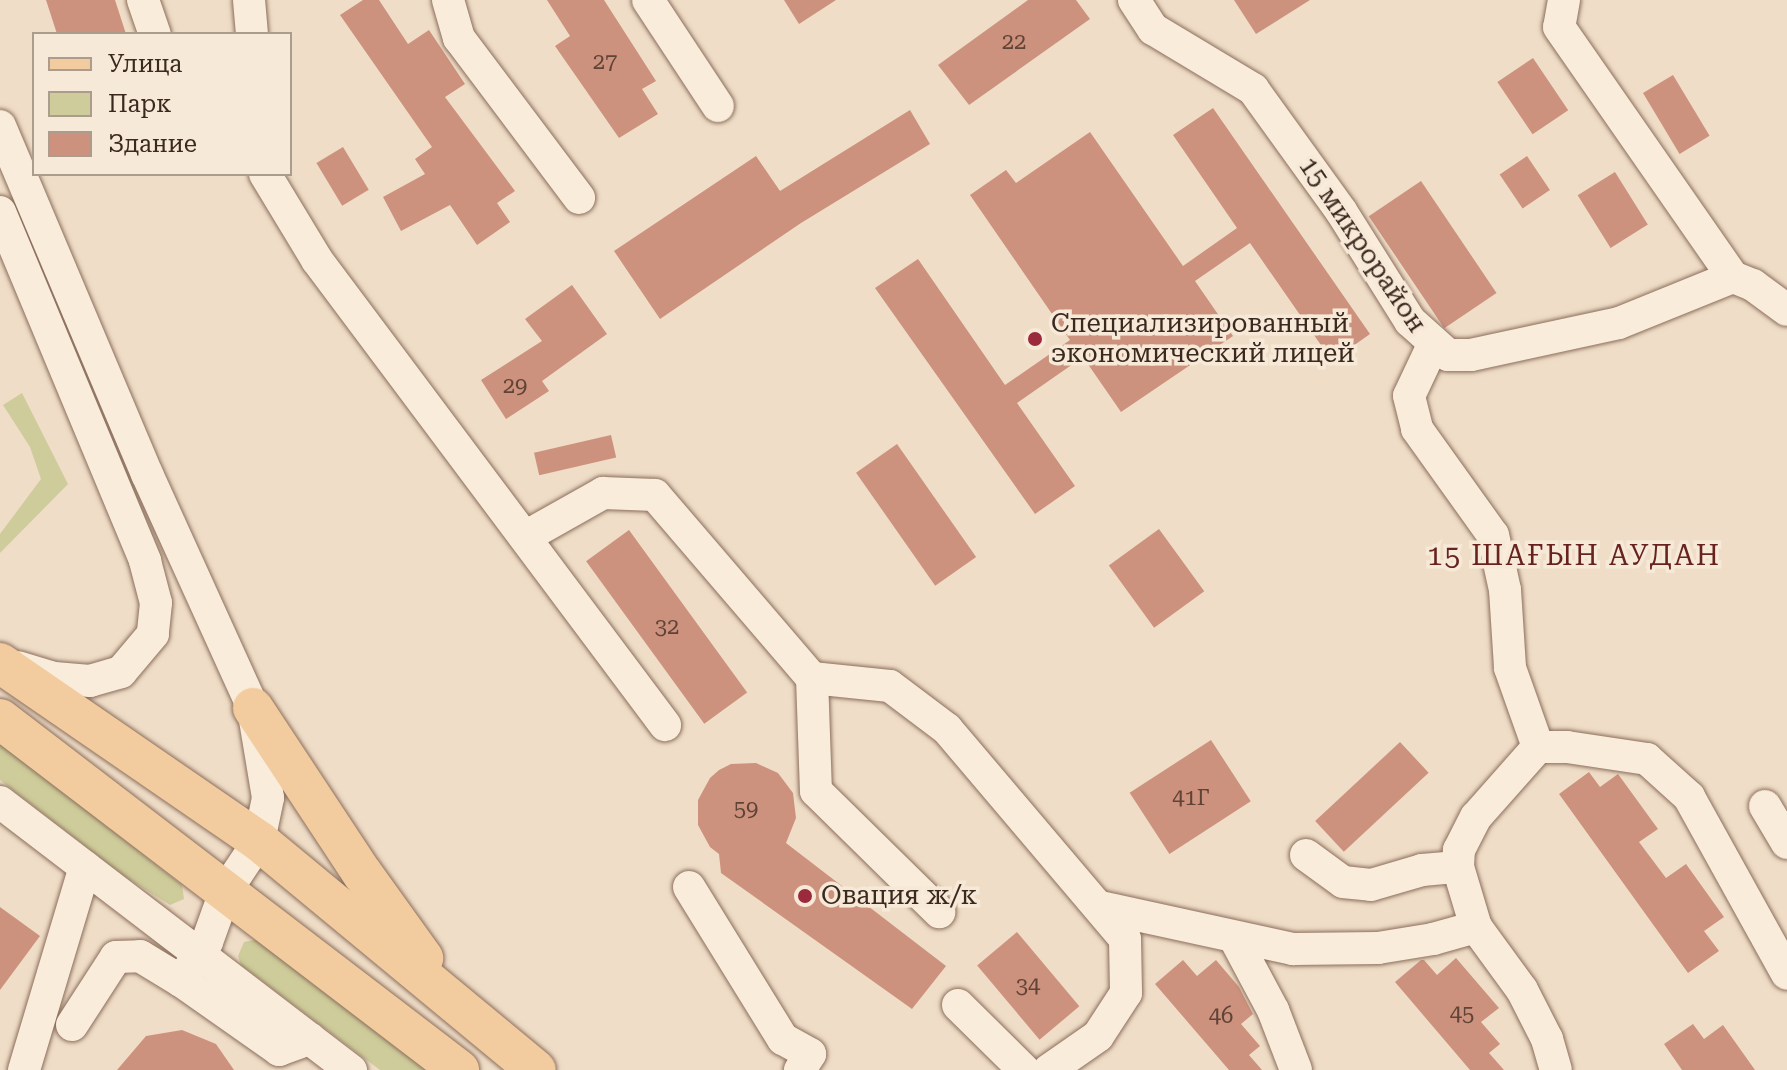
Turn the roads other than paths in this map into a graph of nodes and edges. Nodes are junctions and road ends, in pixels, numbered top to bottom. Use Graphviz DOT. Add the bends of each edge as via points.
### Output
graph roads {
  1 [pos="143,0"];
  2 [pos="249,0"];
  3 [pos="448,0"];
  4 [pos="648,0"];
  5 [pos="1134,0"];
  6 [pos="1564,0"];
  7 [pos="154,32"];
  8 [pos="252,32"];
  9 [pos="718,106"];
  10 [pos="0,126"];
  11 [pos="261,176"];
  12 [pos="579,198"];
  13 [pos="0,212"];
  14 [pos="1733,277"];
  15 [pos="1787,310"];
  16 [pos="1433,345"];
  17 [pos="525,537"];
  18 [pos="0,662"];
  19 [pos="812,678"];
  20 [pos="253,708"];
  21 [pos="0,719"];
  22 [pos="665,725"];
  23 [pos="1538,747"];
  24 [pos="0,802"];
  25 [pos="1765,806"];
  26 [pos="259,841"];
  27 [pos="1787,843"];
  28 [pos="1306,855"];
  29 [pos="85,867"];
  30 [pos="1458,867"];
  31 [pos="689,887"];
  32 [pos="225,892"];
  33 [pos="1100,907"];
  34 [pos="939,912"];
  35 [pos="1476,927"];
  36 [pos="1234,937"];
  37 [pos="198,953"];
  38 [pos="1787,974"];
  39 [pos="181,981"];
  40 [pos="958,1005"];
  41 [pos="461,1010"];
  42 [pos="72,1025"];
  43 [pos="310,1039"];
  44 [pos="24,1070"];
  45 [pos="303,1070"];
  46 [pos="351,1070"];
  47 [pos="459,1070"];
  48 [pos="536,1070"];
  49 [pos="800,1070"];
  50 [pos="1024,1070"];
  51 [pos="1049,1070"];
  52 [pos="1296,1070"];
  53 [pos="1556,1070"];
  1 -- 7 [label="street"];
  2 -- 8 [label="street"];
  3 -- 12 [label="street" via="459,38"];
  4 -- 9 [label="street"];
  5 -- 16 [label="street, 15 микрорайон" via="1153,29 1253,89 1341,211 1410,321"];
  6 -- 14 [label="street" via="1559,27"];
  10 -- 20 [label="street"];
  11 -- 17 [label="street" via="317,260"];
  13 -- 18 [label="street" via="145,561 156,603 153,634 121,672 90,681 54,678"];
  14 -- 15 [label="street"];
  14 -- 16 [label="street, 15 микрорайон" via="1619,323 1471,355 1448,355"];
  16 -- 23 [label="street" via="1409,396 1417,429 1493,535 1505,590 1510,668"];
  17 -- 19 [label="street" via="603,493 655,495"];
  17 -- 22 [label="street"];
  18 -- 26 [label="main road"];
  19 -- 33 [label="street" via="890,686 947,729"];
  19 -- 34 [label="street" via="816,791"];
  20 -- 26 [label="street" via="268,798"];
  20 -- 41 [label="main road"];
  21 -- 32 [label="main road"];
  23 -- 30 [label="street" via="1476,817 1459,850"];
  23 -- 38 [label="street" via="1647,759 1689,797"];
  24 -- 29 [label="street"];
  25 -- 27 [label="street"];
  26 -- 32 [label="street"];
  26 -- 41 [label="main road"];
  28 -- 30 [label="street" via="1343,882 1371,885 1422,870"];
  29 -- 37 [label="street"];
  29 -- 44 [label="street"];
  30 -- 35 [label="street"];
  31 -- 49 [label="street" via="783,1039 810,1054"];
  32 -- 37 [label="street"];
  32 -- 47 [label="main road"];
  33 -- 36 [label="street"];
  33 -- 51 [label="street" via="1125,939 1126,993 1098,1036"];
  35 -- 36 [label="street" via="1378,948 1293,949"];
  35 -- 53 [label="street" via="1522,990"];
  36 -- 52 [label="street" via="1273,1010"];
  37 -- 39 [label="street"];
  37 -- 43 [label="street"];
  39 -- 42 [label="street" via="140,956 116,957"];
  39 -- 43 [label="street" via="279,1050"];
  40 -- 50 [label="street"];
  41 -- 48 [label="main road"];
  43 -- 45 [label="street"];
  43 -- 46 [label="street"];
}
